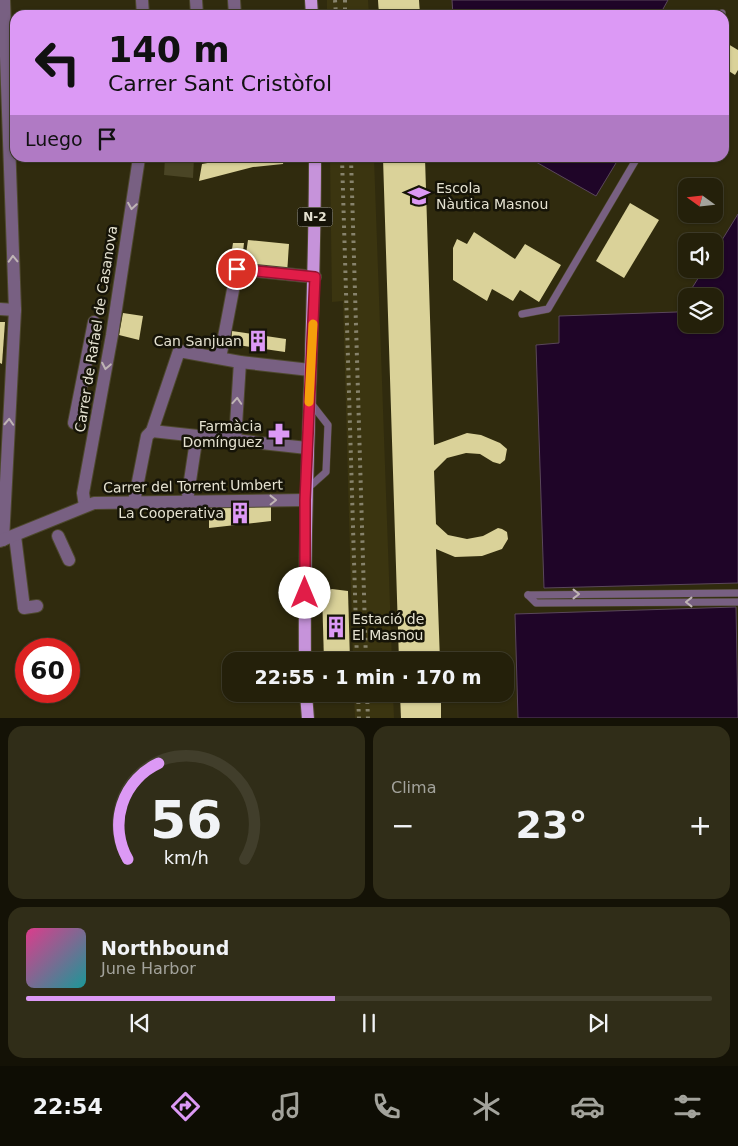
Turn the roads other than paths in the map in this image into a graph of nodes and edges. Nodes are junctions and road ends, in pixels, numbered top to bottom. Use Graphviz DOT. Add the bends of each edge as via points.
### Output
graph roads {
  1 [pos="4,0"];
  2 [pos="6,30"];
  3 [pos="10,154"];
  4 [pos="10,162"];
  5 [pos="138,162"];
  6 [pos="315,162"];
  7 [pos="635,162"];
  8 [pos="315,277"];
  9 [pos="0,309"];
  10 [pos="15,310"];
  11 [pos="522,314"];
  12 [pos="94,322"];
  13 [pos="220,358"];
  14 [pos="240,362"];
  15 [pos="310,370"];
  16 [pos="309,400"];
  17 [pos="74,423"];
  18 [pos="152,431"];
  19 [pos="196,441"];
  20 [pos="235,441"];
  21 [pos="307,448"];
  22 [pos="188,494"];
  23 [pos="305,496"];
  24 [pos="134,502"];
  25 [pos="85,506"];
  26 [pos="58,536"];
  27 [pos="6,539"];
  28 [pos="69,560"];
  29 [pos="738,593"];
  30 [pos="738,602"];
  31 [pos="37,606"];
  32 [pos="305,652"];
  33 [pos="307,702"];
  34 [pos="308,718"];
  1 -- 2 [label="street"];
  3 -- 2 [label="street, one-way"];
  10 -- 4 [label="street, one-way"];
  5 -- 25 [label="street, Carrer de Rafael de Casanova, one-way" via="112,335 83,493"];
  6 -- 8 [label="main road, N-2"];
  7 -- 11 [label="lane" via="548,309"];
  8 -- 13 [label="street" via="237,269"];
  8 -- 15 [label="main road, N-2"];
  9 -- 10 [label="street"];
  27 -- 10 [label="street, one-way"];
  12 -- 17 [label="street"];
  13 -- 14 [label="street"];
  13 -- 18 [label="street" via="179,351"];
  14 -- 15 [label="street"];
  20 -- 14 [label="street, one-way"];
  15 -- 16 [label="main road, N-2"];
  16 -- 21 [label="main road, N-2"];
  16 -- 23 [label="lane" via="328,425 326,472"];
  18 -- 20 [label="street"];
  18 -- 24 [label="street" via="147,436"];
  19 -- 22 [label="street"];
  20 -- 21 [label="street"];
  21 -- 23 [label="main road, N-2"];
  24 -- 23 [label="street, Carrer del Torrent Umbert, one-way"];
  23 -- 32 [label="main road, N-2"];
  24 -- 25 [label="street, Carrer del Torrent Umbert"];
  25 -- 27 [label="street, Carrer del Torrent Umbert"];
  26 -- 28 [label="street"];
  27 -- 31 [label="street" via="24,608"];
  30 -- 29 [label="lane, one-way" via="536,603 528,595"];
  33 -- 34 [label="main road"];
}
